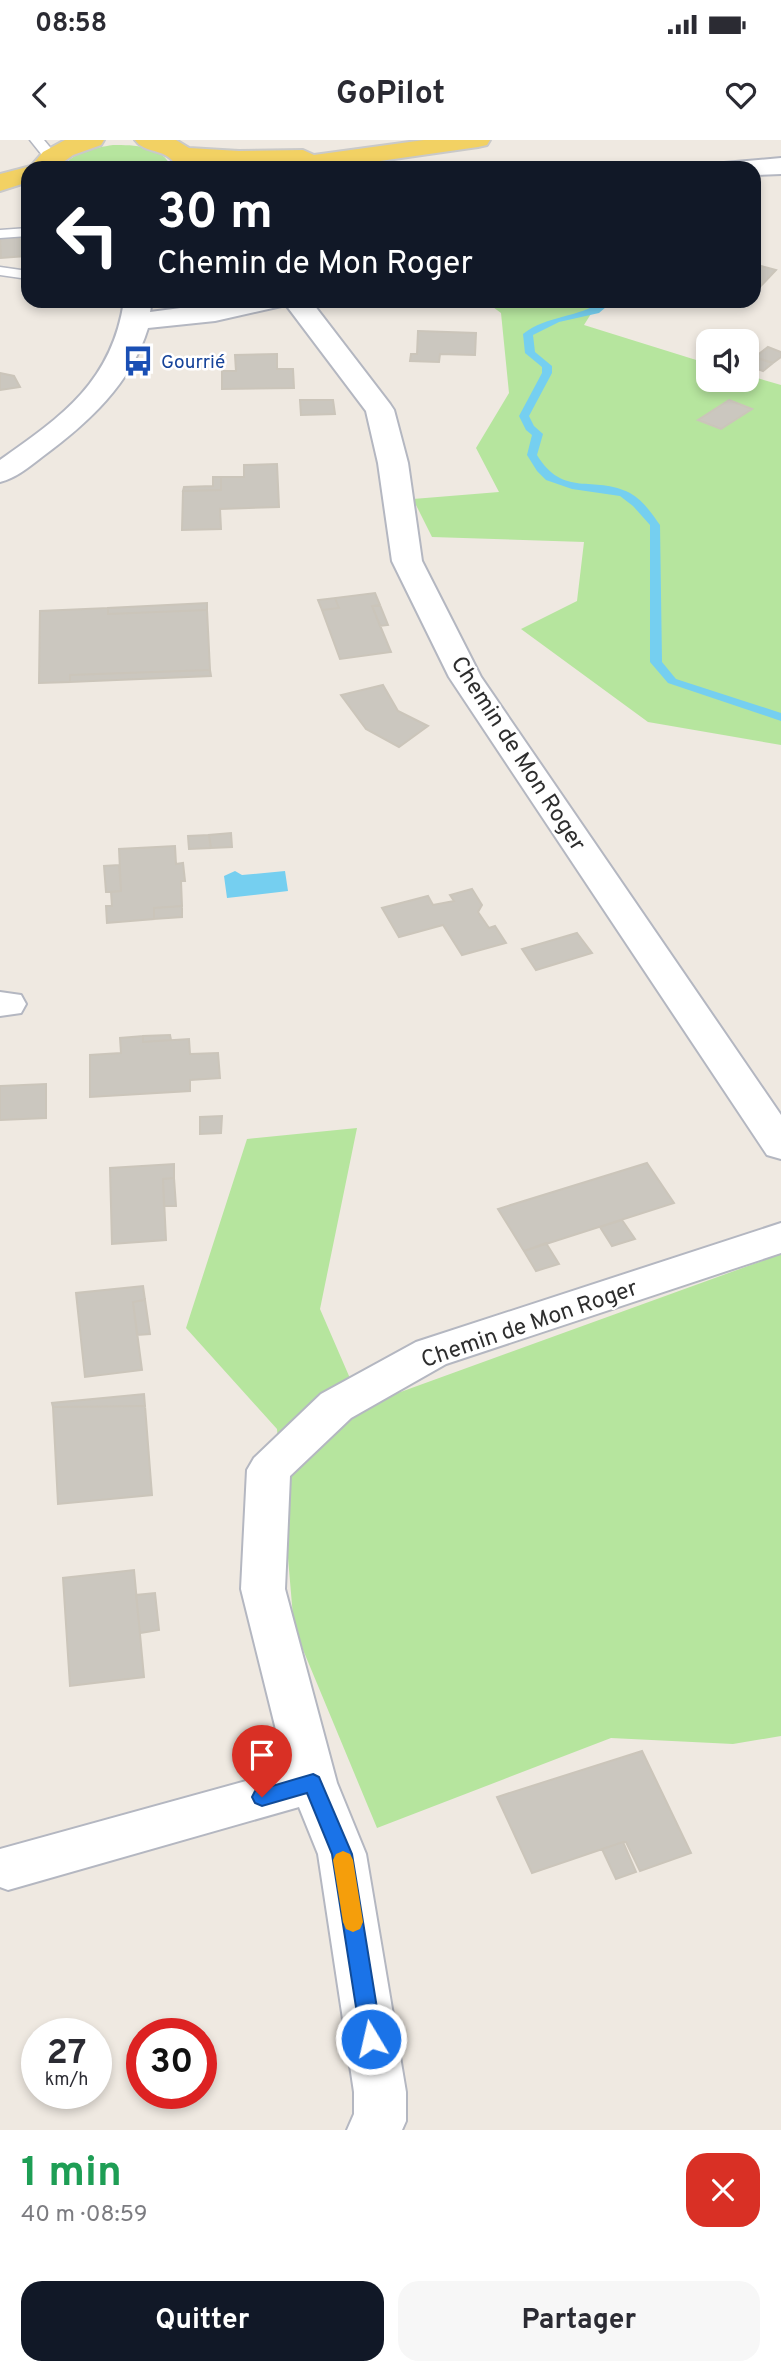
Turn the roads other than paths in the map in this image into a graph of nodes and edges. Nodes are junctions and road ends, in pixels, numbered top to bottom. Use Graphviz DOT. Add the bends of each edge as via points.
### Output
graph roads {
  1 [pos="92,140"];
  2 [pos="478,140"];
  3 [pos="155,141"];
  4 [pos="354,157"];
  5 [pos="42,160"];
  6 [pos="187,161"];
  7 [pos="326,161"];
  8 [pos="781,166"];
  9 [pos="761,167"];
  10 [pos="21,176"];
  11 [pos="0,183"];
  12 [pos="21,200"];
  13 [pos="0,202"];
  14 [pos="21,232"];
  15 [pos="0,234"];
  16 [pos="0,271"];
  17 [pos="21,274"];
  18 [pos="240,308"];
  19 [pos="302,308"];
  20 [pos="138,311"];
  21 [pos="0,473"];
  22 [pos="781,1145"];
  23 [pos="781,1238"];
  24 [pos="313,1783"];
  25 [pos="8,1868"];
  26 [pos="373,2130"];
  1 -- 5 [label="main road"];
  2 -- 4 [label="main road"];
  3 -- 6 [label="main road"];
  4 -- 6 [label="main road"];
  4 -- 7 [label="main road"];
  8 -- 9 [label="street"];
  10 -- 11 [label="main road"];
  12 -- 13 [label="main road"];
  14 -- 15 [label="lane"];
  16 -- 17 [label="lane"];
  18 -- 20 [label="street" via="215,313"];
  19 -- 22 [label="street, Chemin de Mon Roger" via="380,410 407,561 465,677"];
  20 -- 21 [label="street" via="120,362 96,398"];
  23 -- 24 [label="street, Chemin de Mon Roger" via="431,1353 336,1406 269,1471 263,1589"];
  24 -- 25 [label="street"];
  24 -- 26 [label="street, Chemin de Mon Roger" via="342,1854 380,2092 380,2121"];
}
